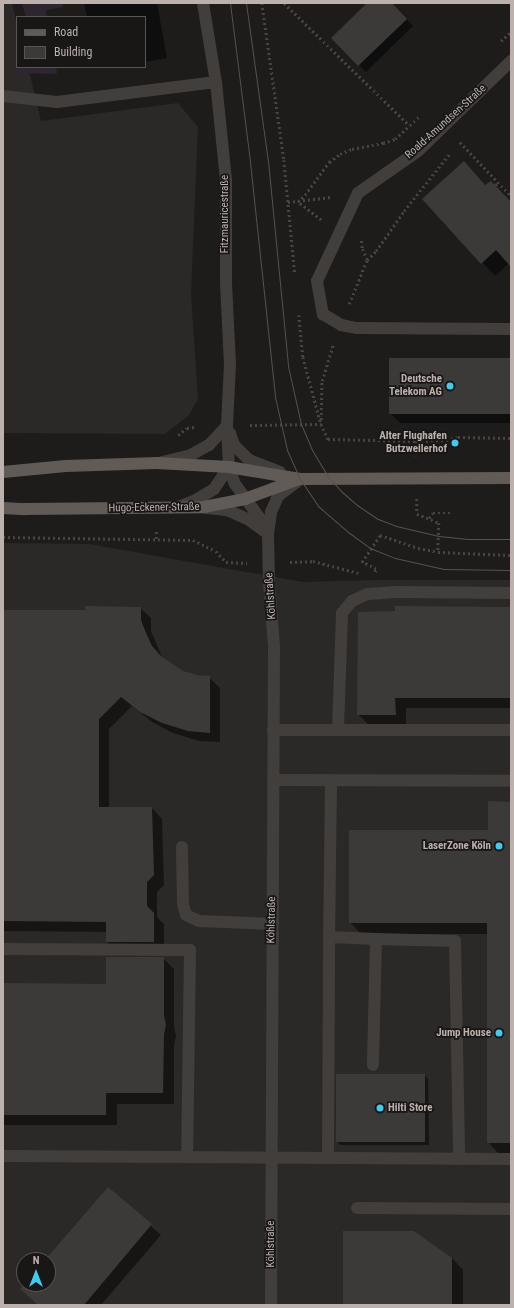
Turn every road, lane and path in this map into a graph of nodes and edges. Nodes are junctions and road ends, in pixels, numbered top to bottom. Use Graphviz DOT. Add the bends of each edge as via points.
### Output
graph roads {
  1 [pos="203,3"];
  2 [pos="262,3"];
  3 [pos="284,3"];
  4 [pos="511,32"];
  5 [pos="500,42"];
  6 [pos="511,61"];
  7 [pos="216,82"];
  8 [pos="3,96"];
  9 [pos="421,115"];
  10 [pos="409,126"];
  11 [pos="464,137"];
  12 [pos="460,142"];
  13 [pos="498,183"];
  14 [pos="495,185"];
  15 [pos="511,196"];
  16 [pos="298,202"];
  17 [pos="367,260"];
  18 [pos="296,280"];
  19 [pos="299,310"];
  20 [pos="511,329"];
  21 [pos="321,424"];
  22 [pos="227,426"];
  23 [pos="511,438"];
  24 [pos="157,463"];
  25 [pos="228,467"];
  26 [pos="3,472"];
  27 [pos="511,478"];
  28 [pos="300,479"];
  29 [pos="235,484"];
  30 [pos="245,499"];
  31 [pos="204,507"];
  32 [pos="3,508"];
  33 [pos="175,508"];
  34 [pos="453,513"];
  35 [pos="429,518"];
  36 [pos="268,534"];
  37 [pos="3,537"];
  38 [pos="511,555"];
  39 [pos="269,563"];
  40 [pos="366,574"];
  41 [pos="373,576"];
  42 [pos="511,593"];
  43 [pos="338,729"];
  44 [pos="273,730"];
  45 [pos="511,730"];
  46 [pos="273,780"];
  47 [pos="331,781"];
  48 [pos="511,781"];
  49 [pos="182,847"];
  50 [pos="272,924"];
  51 [pos="329,937"];
  52 [pos="376,939"];
  53 [pos="3,949"];
  54 [pos="373,1065"];
  55 [pos="3,1156"];
  56 [pos="187,1157"];
  57 [pos="271,1158"];
  58 [pos="328,1158"];
  59 [pos="458,1159"];
  60 [pos="511,1159"];
  61 [pos="357,1208"];
  62 [pos="511,1209"];
  63 [pos="271,1305"];
  1 -- 7 [label="street, Fitzmauricestraße"];
  2 -- 18 [label="path" via="283,152"];
  3 -- 10 [label="path"];
  4 -- 5 [label="path"];
  6 -- 20 [label="street, Roald-Amundsen-Straße" via="418,151 358,193 317,281 323,314 341,325 356,328"];
  7 -- 8 [label="street" via="57,102"];
  7 -- 22 [label="street, Fitzmauricestraße" via="226,180 226,283 230,364"];
  9 -- 10 [label="path"];
  10 -- 16 [label="path" via="395,138 340,154 329,162 306,195"];
  11 -- 12 [label="path"];
  12 -- 13 [label="path"];
  12 -- 17 [label="path"];
  13 -- 14 [label="path"];
  13 -- 15 [label="path"];
  19 -- 21 [label="path" via="303,357"];
  21 -- 22 [label="path"];
  21 -- 23 [label="path" via="328,439 416,441 458,437"];
  22 -- 24 [label="street" via="208,445 189,456"];
  22 -- 25 [label="street, Fitzmauricestraße"];
  22 -- 28 [label="street, Fitzmauricestraße" via="234,445 249,460"];
  24 -- 25 [label="main road, Hugo-Eckener-Straße"];
  24 -- 26 [label="main road, Hugo-Eckener-Straße" via="66,466"];
  25 -- 28 [label="main road, Hugo-Eckener-Straße"];
  25 -- 29 [label="street, Fitzmauricestraße"];
  25 -- 33 [label="street" via="214,489 196,500"];
  27 -- 28 [label="main road, Hugo-Eckener-Straße"];
  28 -- 30 [label="main road, Hugo-Eckener-Straße"];
  28 -- 36 [label="street, Köhlstraße" via="278,496 271,512"];
  29 -- 30 [label="street, Köhlstraße"];
  30 -- 31 [label="main road, Hugo-Eckener-Straße"];
  30 -- 36 [label="street, Köhlstraße"];
  31 -- 33 [label="main road, Hugo-Eckener-Straße"];
  31 -- 36 [label="street" via="227,510 249,520"];
  32 -- 33 [label="main road, Hugo-Eckener-Straße"];
  34 -- 35 [label="path" via="434,513"];
  36 -- 39 [label="street, Köhlstraße"];
  37 -- 39 [label="path" via="185,540 204,544 216,550 226,562"];
  38 -- 41 [label="path" via="432,551 380,536 362,562 376,569"];
  39 -- 40 [label="path" via="313,561"];
  39 -- 44 [label="street, Köhlstraße" via="274,646"];
  42 -- 43 [label="street" via="396,592 368,594 352,601 342,613"];
  43 -- 44 [label="street"];
  43 -- 45 [label="street"];
  44 -- 46 [label="street, Köhlstraße"];
  46 -- 47 [label="street"];
  46 -- 50 [label="street, Köhlstraße"];
  47 -- 48 [label="street"];
  47 -- 51 [label="street"];
  49 -- 50 [label="street" via="183,904 186,915 199,921"];
  50 -- 57 [label="street, Köhlstraße"];
  51 -- 52 [label="street"];
  51 -- 58 [label="street"];
  52 -- 54 [label="street"];
  52 -- 59 [label="street" via="455,941"];
  53 -- 56 [label="street" via="190,950"];
  55 -- 56 [label="street"];
  56 -- 57 [label="street"];
  57 -- 58 [label="street"];
  57 -- 63 [label="street, Köhlstraße"];
  58 -- 59 [label="street"];
  59 -- 60 [label="street"];
  61 -- 62 [label="street"];
}
